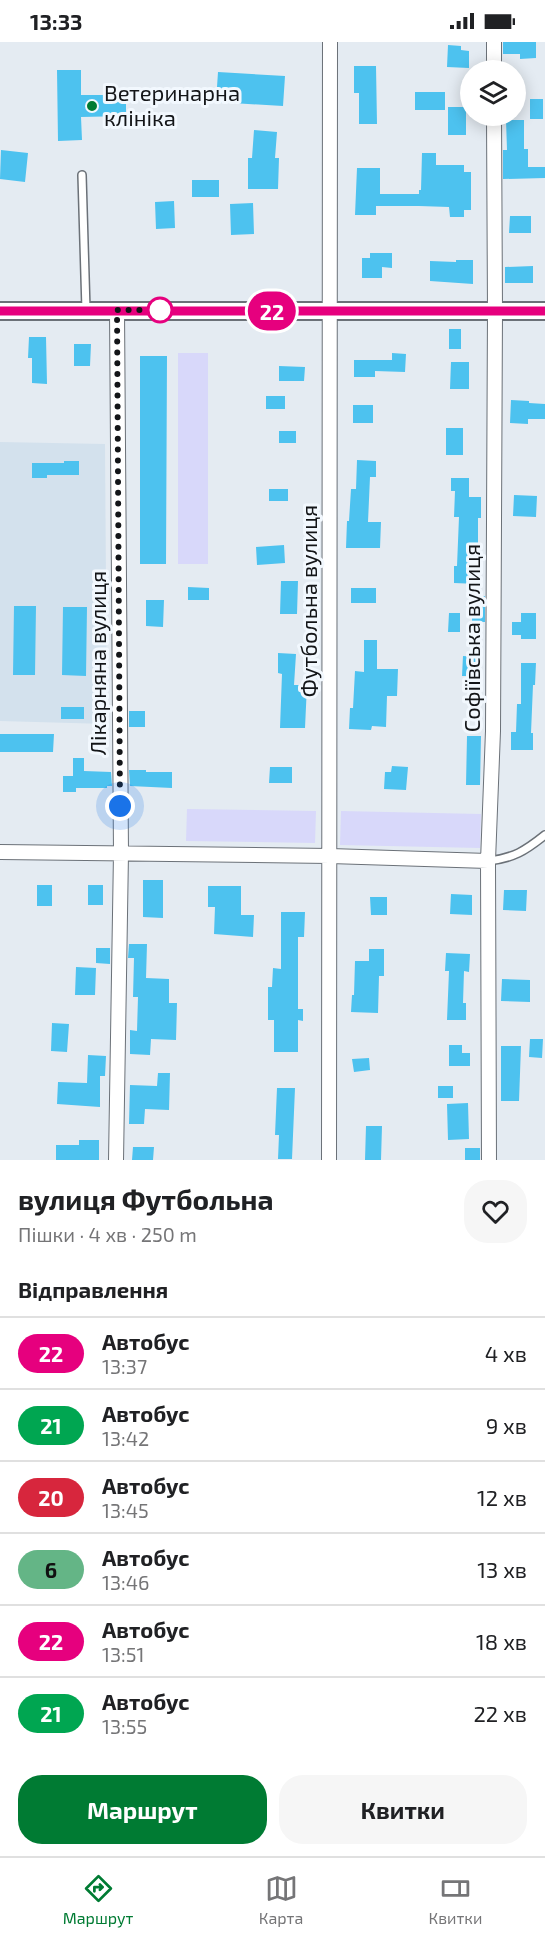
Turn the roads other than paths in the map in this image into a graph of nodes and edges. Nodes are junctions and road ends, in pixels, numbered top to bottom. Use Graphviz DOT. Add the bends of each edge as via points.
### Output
graph roads {
  1 [pos="330,42"];
  2 [pos="494,42"];
  3 [pos="494,60"];
  4 [pos="494,126"];
  5 [pos="82,174"];
  6 [pos="0,310"];
  7 [pos="86,310"];
  8 [pos="117,310"];
  9 [pos="331,311"];
  10 [pos="495,311"];
  11 [pos="545,311"];
  12 [pos="545,835"];
  13 [pos="0,852"];
  14 [pos="121,853"];
  15 [pos="330,856"];
  16 [pos="488,861"];
  17 [pos="116,1160"];
  18 [pos="329,1160"];
  19 [pos="489,1160"];
  1 -- 9 [label="street, Футбольна вулиця"];
  2 -- 3 [label="street"];
  4 -- 10 [label="street, Софіївська вулиця"];
  5 -- 7 [label="lane"];
  6 -- 7 [label="street"];
  7 -- 8 [label="street"];
  8 -- 9 [label="street"];
  8 -- 14 [label="street, Лікарняна вулиця"];
  9 -- 10 [label="street"];
  9 -- 15 [label="street, Футбольна вулиця"];
  10 -- 11 [label="street"];
  10 -- 16 [label="street, Софіївська вулиця" via="493,731"];
  12 -- 16 [label="lane" via="525,852"];
  13 -- 14 [label="street"];
  14 -- 15 [label="street"];
  14 -- 17 [label="street, Лікарняна вулиця"];
  15 -- 16 [label="street"];
  15 -- 18 [label="street, Футбольна вулиця"];
  16 -- 19 [label="street, Софіївська вулиця"];
}
